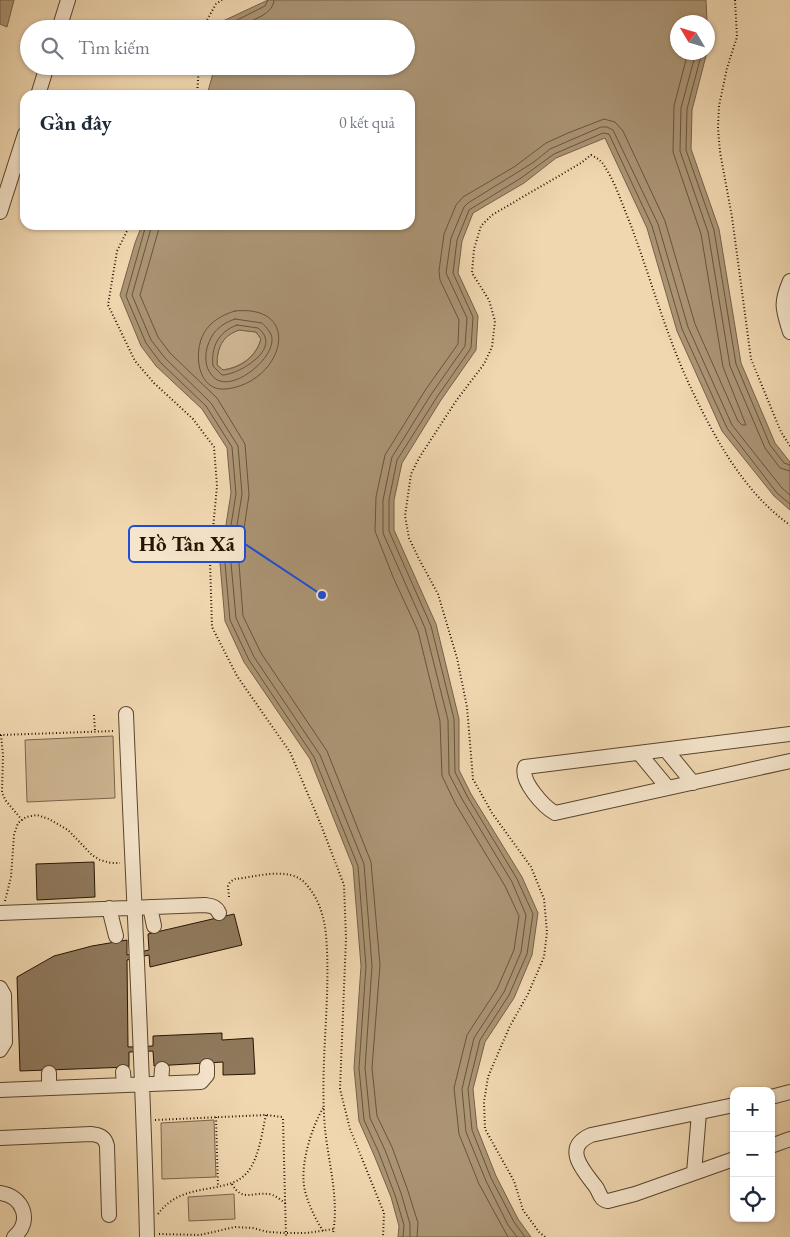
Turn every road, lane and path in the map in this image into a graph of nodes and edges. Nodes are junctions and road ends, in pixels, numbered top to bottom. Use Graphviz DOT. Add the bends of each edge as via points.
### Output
graph roads {
  1 [pos="68,0"];
  2 [pos="222,0"];
  3 [pos="735,0"];
  4 [pos="62,20"];
  5 [pos="207,20"];
  6 [pos="44,75"];
  7 [pos="198,75"];
  8 [pos="40,90"];
  9 [pos="197,90"];
  10 [pos="20,150"];
  11 [pos="0,212"];
  12 [pos="128,230"];
  13 [pos="790,281"];
  14 [pos="790,332"];
  15 [pos="790,446"];
  16 [pos="790,525"];
  17 [pos="94,714"];
  18 [pos="126,714"];
  19 [pos="118,731"];
  20 [pos="95,732"];
  21 [pos="790,734"];
  22 [pos="0,735"];
  23 [pos="666,750"];
  24 [pos="639,753"];
  25 [pos="790,761"];
  26 [pos="693,783"];
  27 [pos="668,788"];
  28 [pos="22,820"];
  29 [pos="124,862"];
  30 [pos="229,897"];
  31 [pos="133,907"];
  32 [pos="150,907"];
  33 [pos="109,908"];
  34 [pos="2,910"];
  35 [pos="219,913"];
  36 [pos="154,926"];
  37 [pos="116,936"];
  38 [pos="0,988"];
  39 [pos="0,1050"];
  40 [pos="207,1066"];
  41 [pos="162,1069"];
  42 [pos="49,1073"];
  43 [pos="161,1083"];
  44 [pos="143,1084"];
  45 [pos="48,1088"];
  46 [pos="0,1090"];
  47 [pos="790,1092"];
  48 [pos="775,1096"];
  49 [pos="730,1106"];
  50 [pos="324,1107"];
  51 [pos="699,1112"];
  52 [pos="266,1116"];
  53 [pos="216,1117"];
  54 [pos="152,1120"];
  55 [pos="0,1138"];
  56 [pos="790,1139"];
  57 [pos="775,1145"];
  58 [pos="730,1160"];
  59 [pos="694,1173"];
  60 [pos="232,1184"];
  61 [pos="218,1187"];
  62 [pos="0,1193"];
  63 [pos="286,1204"];
  64 [pos="109,1215"];
  65 [pos="156,1218"];
  66 [pos="334,1229"];
  67 [pos="323,1231"];
  68 [pos="286,1233"];
  69 [pos="333,1234"];
  70 [pos="152,1235"];
  71 [pos="14,1237"];
  72 [pos="286,1237"];
  73 [pos="383,1237"];
  74 [pos="545,1237"];
  1 -- 4 [label="street"];
  2 -- 5 [label="path"];
  3 -- 15 [label="path" via="737,37 719,106 720,152 751,359"];
  6 -- 8 [label="street"];
  7 -- 9 [label="path"];
  10 -- 11 [label="street"];
  12 -- 73 [label="path" via="118,251 108,305 135,361 193,419 214,447 218,486 210,561 212,627 237,676 290,752 344,885 346,938 340,1089 350,1129 384,1213"];
  13 -- 14 [label="street" via="782,308"];
  16 -- 74 [label="path" via="741,475 714,435 666,326 616,187 598,158 591,155 492,215 481,226 474,248 472,273 489,300 495,321 492,347 484,364 419,458 411,474 404,516 412,545 438,594 457,658 467,707 473,778 492,813 531,867 544,899 547,932 544,958 488,1077 484,1102 486,1129 514,1181 524,1210"];
  17 -- 20 [label="path"];
  18 -- 31 [label="street"];
  19 -- 20 [label="path"];
  20 -- 22 [label="path"];
  21 -- 23 [label="street"];
  22 -- 28 [label="path" via="2,793"];
  23 -- 24 [label="street"];
  23 -- 26 [label="street"];
  24 -- 27 [label="street"];
  24 -- 27 [label="street" via="525,767 524,771 535,794 555,813"];
  25 -- 26 [label="street"];
  26 -- 27 [label="street"];
  28 -- 29 [label="path" via="37,815 49,819 68,830 100,860"];
  28 -- 34 [label="path" via="14,835 11,877"];
  30 -- 50 [label="path" via="228,886 235,879 275,874 291,875 303,881 314,893 323,913 326,934"];
  31 -- 32 [label="street"];
  31 -- 33 [label="street"];
  31 -- 44 [label="street"];
  32 -- 35 [label="street" via="205,905 212,906"];
  32 -- 36 [label="street"];
  33 -- 34 [label="street"];
  33 -- 37 [label="street"];
  38 -- 39 [label="street" via="4,995 5,1042"];
  40 -- 43 [label="street" via="207,1076 201,1082"];
  41 -- 43 [label="street"];
  42 -- 45 [label="street"];
  43 -- 44 [label="street"];
  44 -- 45 [label="street" via="124,1078"];
  44 -- 70 [label="street"];
  45 -- 46 [label="street"];
  47 -- 48 [label="street"];
  49 -- 51 [label="street"];
  50 -- 66 [label="path" via="334,1194"];
  50 -- 67 [label="path" via="317,1118 304,1169 305,1190"];
  51 -- 59 [label="street"];
  51 -- 59 [label="street" via="592,1135 578,1144 576,1157 601,1197 608,1201"];
  52 -- 53 [label="path"];
  52 -- 60 [label="path" via="252,1167"];
  52 -- 63 [label="path" via="278,1115 283,1119"];
  53 -- 54 [label="path"];
  53 -- 61 [label="path"];
  55 -- 64 [label="street" via="100,1135 107,1146"];
  56 -- 57 [label="street"];
  58 -- 59 [label="street"];
  60 -- 61 [label="path"];
  60 -- 63 [label="path" via="244,1195 268,1194"];
  61 -- 65 [label="path" via="191,1191 175,1198"];
  62 -- 71 [label="street" via="16,1198 24,1213 21,1229"];
  63 -- 68 [label="path"];
  66 -- 67 [label="path"];
  66 -- 69 [label="path"];
  67 -- 68 [label="path"];
  68 -- 70 [label="path" via="235,1227 200,1235"];
  68 -- 72 [label="path"];
}
